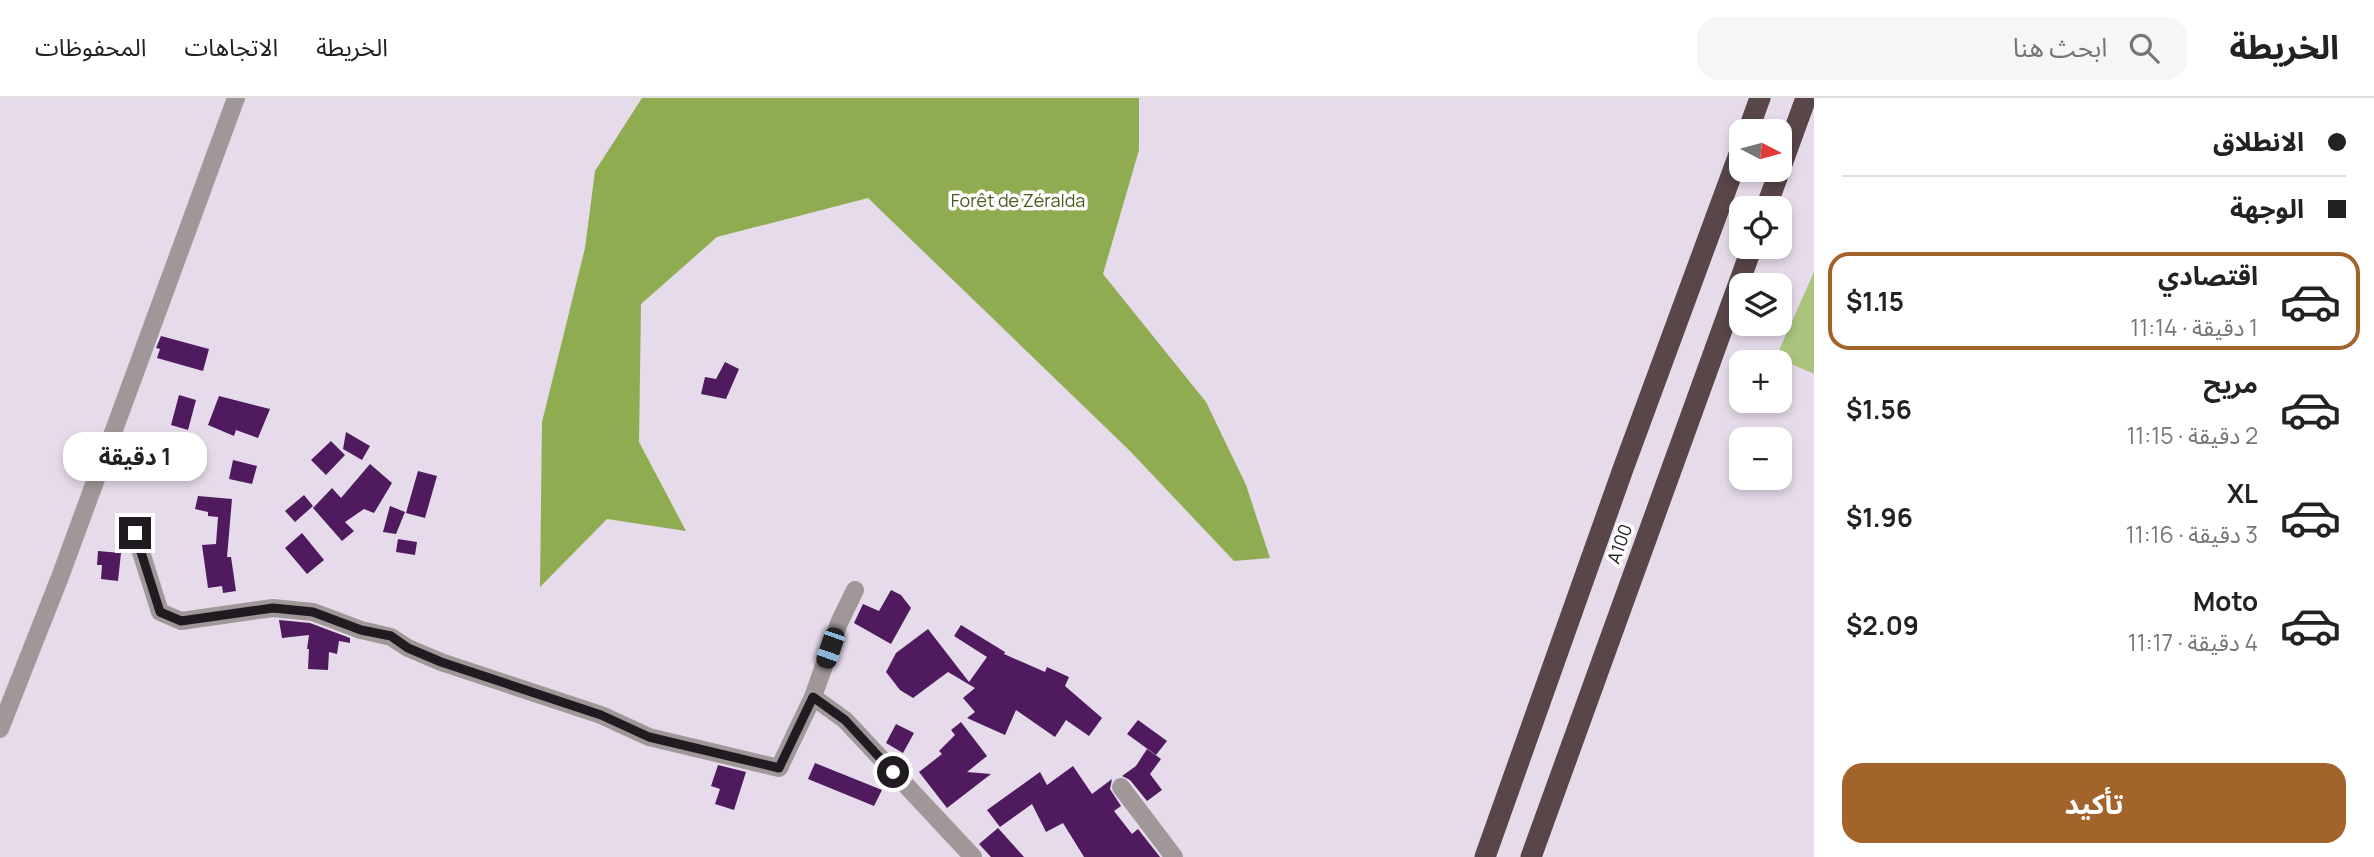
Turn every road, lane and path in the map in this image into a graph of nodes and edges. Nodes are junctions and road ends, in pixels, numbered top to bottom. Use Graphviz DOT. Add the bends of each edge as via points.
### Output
graph roads {
  1 [pos="236,98"];
  2 [pos="1760,98"];
  3 [pos="1806,98"];
  4 [pos="1752,119"];
  5 [pos="1729,182"];
  6 [pos="1770,196"];
  7 [pos="1748,259"];
  8 [pos="135,533"];
  9 [pos="855,590"];
  10 [pos="813,697"];
  11 [pos="0,729"];
  12 [pos="1121,787"];
  13 [pos="973,857"];
  14 [pos="1174,857"];
  15 [pos="1485,857"];
  16 [pos="1531,857"];
  1 -- 11 [label="street"];
  2 -- 4 [label="highway"];
  3 -- 6 [label="highway"];
  5 -- 15 [label="highway, A100"];
  7 -- 16 [label="highway, A100 / A100"];
  8 -- 10 [label="street" via="160,612 181,621 273,608 313,612 391,636 441,662 601,715 649,737 779,768"];
  9 -- 10 [label="street"];
  10 -- 13 [label="street" via="845,720"];
  12 -- 14 [label="street"];
}
